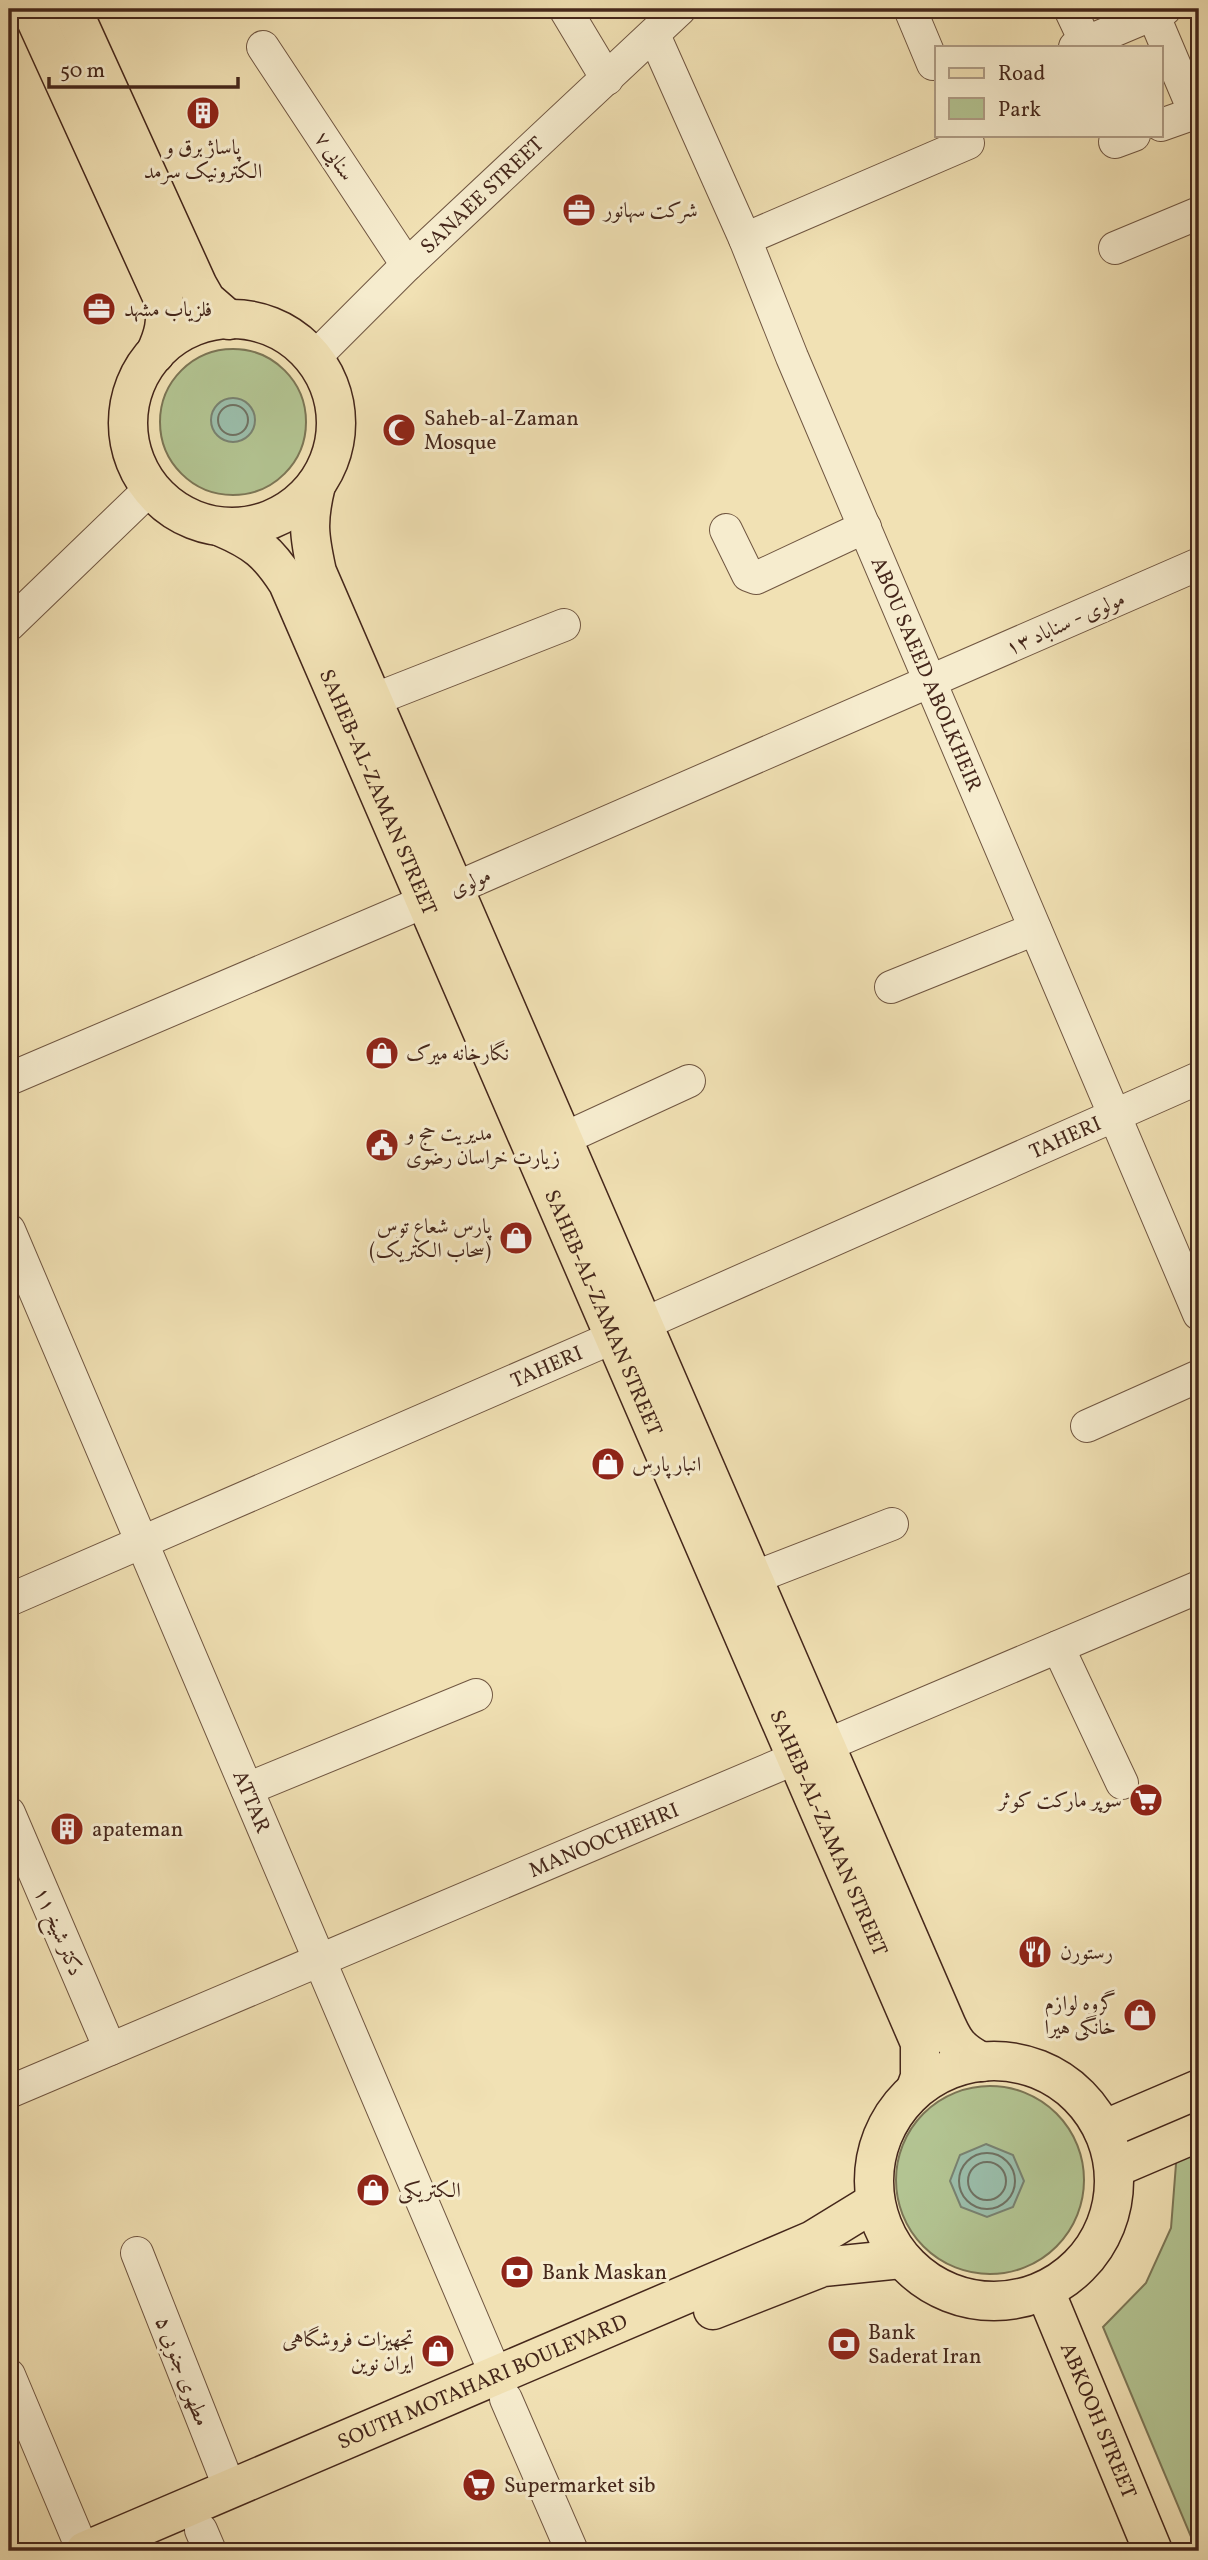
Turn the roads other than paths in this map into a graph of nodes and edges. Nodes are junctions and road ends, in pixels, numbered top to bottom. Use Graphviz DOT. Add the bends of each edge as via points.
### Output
graph roads {
  1 [pos="31,9"];
  2 [pos="72,9"];
  3 [pos="565,9"];
  4 [pos="680,9"];
  5 [pos="910,9"];
  6 [pos="1070,9"];
  7 [pos="1159,11"];
  8 [pos="654,35"];
  9 [pos="1081,45"];
  10 [pos="263,47"];
  11 [pos="933,64"];
  12 [pos="607,79"];
  13 [pos="1162,125"];
  14 [pos="968,143"];
  15 [pos="1199,213"];
  16 [pos="745,239"];
  17 [pos="1115,248"];
  18 [pos="407,265"];
  19 [pos="229,320"];
  20 [pos="155,354"];
  21 [pos="314,358"];
  22 [pos="316,485"];
  23 [pos="151,488"];
  24 [pos="221,527"];
  25 [pos="864,527"];
  26 [pos="726,530"];
  27 [pos="1199,564"];
  28 [pos="9,625"];
  29 [pos="564,625"];
  30 [pos="930,681"];
  31 [pos="373,699"];
  32 [pos="440,895"];
  33 [pos="1035,929"];
  34 [pos="891,987"];
  35 [pos="1199,1078"];
  36 [pos="9,1079"];
  37 [pos="689,1082"];
  38 [pos="1115,1115"];
  39 [pos="563,1139"];
  40 [pos="9,1230"];
  41 [pos="1199,1314"];
  42 [pos="628,1330"];
  43 [pos="1199,1376"];
  44 [pos="1087,1426"];
  45 [pos="892,1524"];
  46 [pos="142,1543"];
  47 [pos="753,1577"];
  48 [pos="1199,1587"];
  49 [pos="9,1600"];
  50 [pos="1058,1647"];
  51 [pos="477,1695"];
  52 [pos="810,1751"];
  53 [pos="1122,1783"];
  54 [pos="247,1789"];
  55 [pos="9,1813"];
  56 [pos="319,1960"];
  57 [pos="110,2049"];
  58 [pos="982,2062"];
  59 [pos="916,2088"];
  60 [pos="1199,2089"];
  61 [pos="9,2092"];
  62 [pos="1103,2130"];
  63 [pos="1199,2132"];
  64 [pos="1117,2167"];
  65 [pos="874,2202"];
  66 [pos="137,2253"];
  67 [pos="901,2259"];
  68 [pos="1045,2291"];
  69 [pos="9,2375"];
  70 [pos="501,2387"];
  71 [pos="230,2489"];
  72 [pos="205,2541"];
  73 [pos="84,2551"];
  74 [pos="151,2551"];
  75 [pos="572,2551"];
  76 [pos="1153,2551"];
  1 -- 20 [label="main road" via="164,301 164,336"];
  2 -- 19 [label="main road" via="198,286 206,300"];
  3 -- 12 [label="street"];
  4 -- 8 [label="street, SANAEE STREET"];
  5 -- 11 [label="street"];
  6 -- 9 [label="street"];
  7 -- 9 [label="street"];
  7 -- 13 [label="street" via="1195,113"];
  8 -- 12 [label="street, SANAEE STREET"];
  8 -- 16 [label="street, ABOU SAEED ABOLKHEIR"];
  10 -- 18 [label="street, سنایی ۷"];
  12 -- 18 [label="street, SANAEE STREET"];
  14 -- 16 [label="street"];
  15 -- 17 [label="street"];
  16 -- 25 [label="street, ABOU SAEED ABOLKHEIR"];
  18 -- 21 [label="street, SANAEE STREET"];
  19 -- 20 [label="main road" via="190,328"];
  19 -- 21 [label="main road" via="270,326 294,339"];
  20 -- 23 [label="main road" via="135,385 128,412 129,439"];
  21 -- 22 [label="main road" via="328,382 336,435"];
  22 -- 24 [label="main road" via="298,505 274,519"];
  22 -- 31 [label="main road, SAHEB-AL-ZAMAN STREET" via="309,536 317,572"];
  23 -- 24 [label="main road" via="183,514"];
  23 -- 28 [label="street"];
  24 -- 32 [label="main road, SAHEB-AL-ZAMAN STREET" via="272,557 288,583"];
  25 -- 26 [label="street" via="756,578 748,575"];
  25 -- 30 [label="street, ABOU SAEED ABOLKHEIR"];
  27 -- 30 [label="street, مولوی - سناباد ۱۳"];
  29 -- 31 [label="street"];
  30 -- 32 [label="street, مولوی"];
  30 -- 33 [label="street, ABOU SAEED ABOLKHEIR"];
  31 -- 32 [label="main road, SAHEB-AL-ZAMAN STREET"];
  32 -- 36 [label="street, مولوی"];
  32 -- 39 [label="main road, SAHEB-AL-ZAMAN STREET"];
  32 -- 42 [label="main road, SAHEB-AL-ZAMAN STREET"];
  33 -- 34 [label="street"];
  33 -- 38 [label="street, ABOU SAEED ABOLKHEIR"];
  35 -- 38 [label="street, TAHERI"];
  37 -- 39 [label="street"];
  38 -- 41 [label="street, ABOU SAEED ABOLKHEIR"];
  38 -- 42 [label="street, TAHERI"];
  39 -- 42 [label="main road, SAHEB-AL-ZAMAN STREET"];
  40 -- 46 [label="street, ATTAR"];
  42 -- 46 [label="street, TAHERI"];
  42 -- 47 [label="main road, SAHEB-AL-ZAMAN STREET"];
  42 -- 52 [label="main road, SAHEB-AL-ZAMAN STREET"];
  43 -- 44 [label="street"];
  45 -- 47 [label="street"];
  46 -- 49 [label="street, TAHERI"];
  46 -- 54 [label="street, ATTAR"];
  47 -- 52 [label="main road, SAHEB-AL-ZAMAN STREET"];
  48 -- 50 [label="street, MANOOCHEHRI"];
  50 -- 52 [label="street, MANOOCHEHRI"];
  50 -- 53 [label="street"];
  51 -- 54 [label="street"];
  52 -- 56 [label="street, MANOOCHEHRI"];
  52 -- 58 [label="main road, SAHEB-AL-ZAMAN STREET" via="955,2043"];
  52 -- 59 [label="main road, SAHEB-AL-ZAMAN STREET" via="920,2043"];
  54 -- 56 [label="street, ATTAR"];
  55 -- 57 [label="street, دکتر شیخ ۱۱"];
  56 -- 57 [label="street, MANOOCHEHRI"];
  56 -- 70 [label="street, ATTAR"];
  57 -- 61 [label="street, MANOOCHEHRI"];
  58 -- 59 [label="main road" via="943,2071"];
  58 -- 62 [label="main road" via="1035,2067 1063,2082 1086,2104"];
  59 -- 65 [label="main road" via="894,2112 880,2140 873,2170"];
  60 -- 62 [label="main road"];
  62 -- 64 [label="main road"];
  63 -- 64 [label="main road"];
  64 -- 68 [label="main road" via="1107,2223 1093,2251 1072,2274"];
  65 -- 67 [label="main road" via="884,2232"];
  65 -- 70 [label="main road, SOUTH MOTAHARI BOULEVARD" via="813,2240"];
  66 -- 71 [label="street, مطهری جنوبی ۵"];
  67 -- 68 [label="main road" via="925,2280 953,2295 1015,2300"];
  67 -- 70 [label="main road, SOUTH MOTAHARI BOULEVARD" via="822,2267"];
  68 -- 76 [label="main road, ABKOOH STREET"];
  69 -- 73 [label="street"];
  70 -- 71 [label="main road, SOUTH MOTAHARI BOULEVARD"];
  70 -- 72 [label="main road, SOUTH MOTAHARI BOULEVARD"];
  70 -- 75 [label="street, ATTAR"];
  71 -- 73 [label="main road, SOUTH MOTAHARI BOULEVARD"];
  72 -- 74 [label="main road, SOUTH MOTAHARI BOULEVARD"];
}
